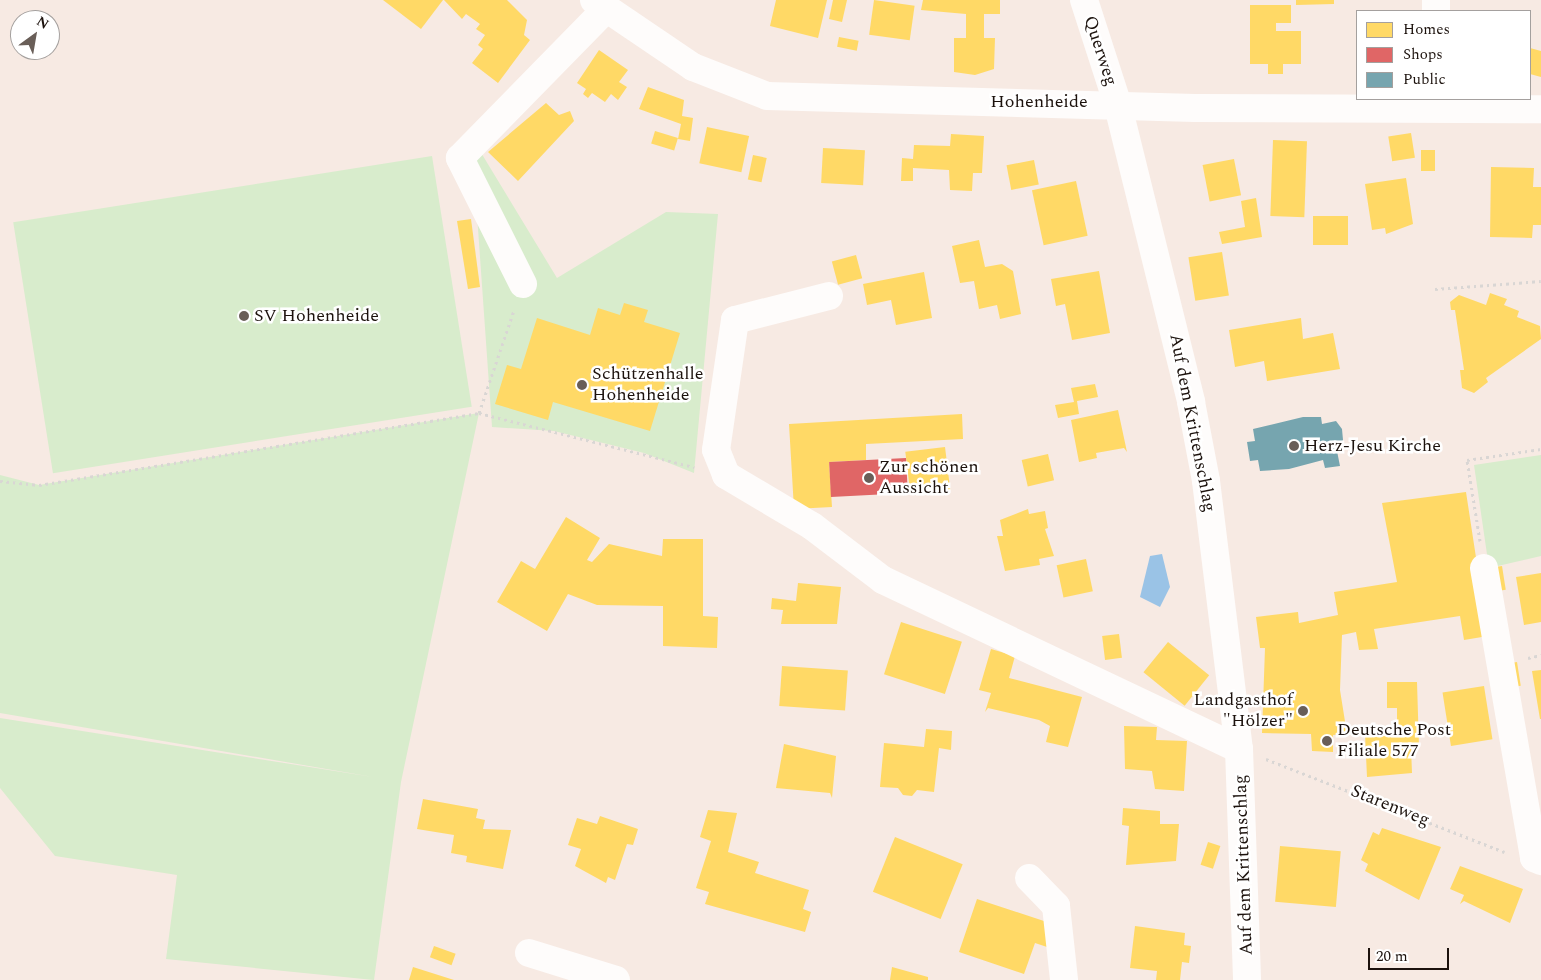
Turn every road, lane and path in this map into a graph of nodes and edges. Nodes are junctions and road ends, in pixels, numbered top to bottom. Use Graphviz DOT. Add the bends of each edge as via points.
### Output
graph roads {
  1 [pos="1084,0"];
  2 [pos="600,4"];
  3 [pos="1117,102"];
  4 [pos="1437,104"];
  5 [pos="1541,109"];
  6 [pos="1541,281"];
  7 [pos="523,284"];
  8 [pos="1435,289"];
  9 [pos="829,296"];
  10 [pos="479,413"];
  11 [pos="1541,449"];
  12 [pos="726,475"];
  13 [pos="0,482"];
  14 [pos="1484,568"];
  15 [pos="1239,749"];
  16 [pos="1538,860"];
  17 [pos="1029,878"];
  18 [pos="529,953"];
  19 [pos="616,980"];
  20 [pos="1064,980"];
  21 [pos="1247,980"];
  1 -- 3 [label="street, Querweg"];
  2 -- 3 [label="street, Hohenheide" via="693,67 768,96 818,100"];
  2 -- 7 [label="street" via="460,158"];
  3 -- 4 [label="street, Hohenheide" via="1195,108"];
  3 -- 15 [label="street, Auf dem Krittenschlag" via="1191,402 1226,612"];
  4 -- 5 [label="street, Hohenheide"];
  6 -- 8 [label="path"];
  7 -- 10 [label="path"];
  9 -- 12 [label="street" via="736,320 716,450"];
  10 -- 12 [label="path"];
  10 -- 13 [label="path" via="39,484"];
  11 -- 14 [label="path" via="1467,460"];
  12 -- 15 [label="street, Auf dem Krittenschlag" via="812,526 883,580"];
  14 -- 16 [label="street"];
  15 -- 16 [label="path, Starenweg" via="1522,859"];
  15 -- 21 [label="street, Auf dem Krittenschlag"];
  17 -- 20 [label="street" via="1056,906"];
  18 -- 19 [label="street"];
}
